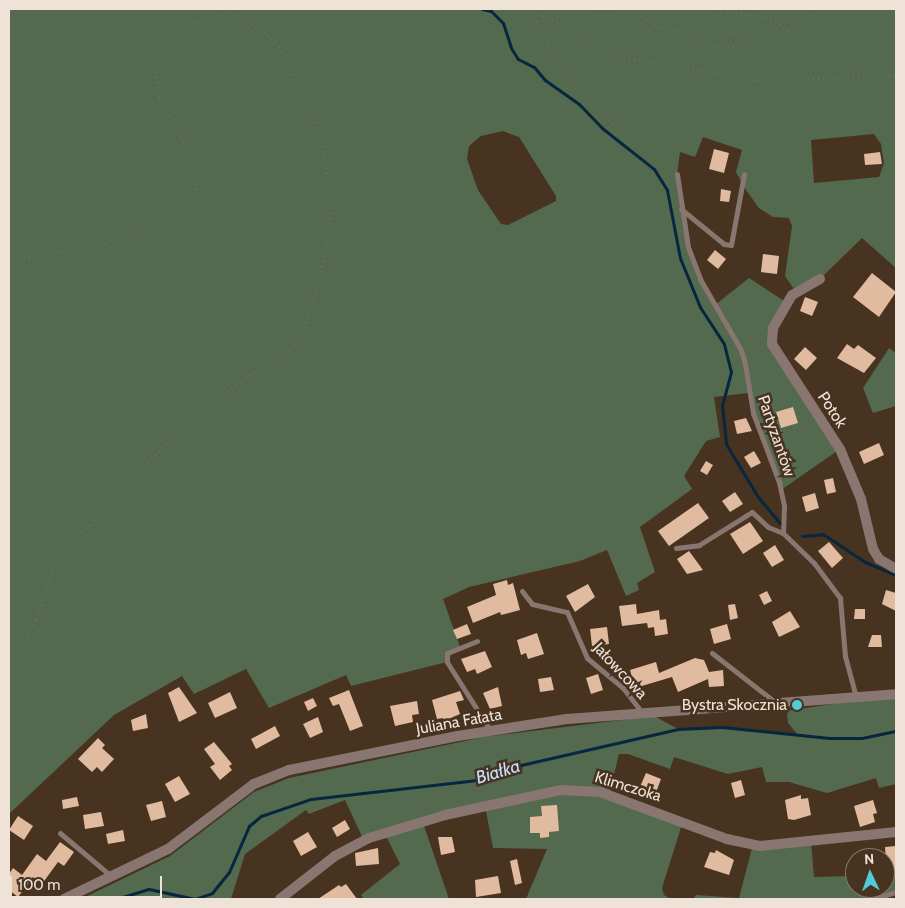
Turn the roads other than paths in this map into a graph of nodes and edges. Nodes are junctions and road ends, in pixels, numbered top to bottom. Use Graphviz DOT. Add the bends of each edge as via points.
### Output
graph roads {
  1 [pos="677,174"];
  2 [pos="744,174"];
  3 [pos="681,209"];
  4 [pos="820,279"];
  5 [pos="784,533"];
  6 [pos="676,548"];
  7 [pos="896,569"];
  8 [pos="522,590"];
  9 [pos="476,641"];
  10 [pos="712,653"];
  11 [pos="896,694"];
  12 [pos="856,697"];
  13 [pos="775,702"];
  14 [pos="642,712"];
  15 [pos="490,730"];
  16 [pos="896,832"];
  17 [pos="60,833"];
  18 [pos="111,876"];
  19 [pos="896,892"];
  20 [pos="64,899"];
  21 [pos="280,899"];
  22 [pos="873,899"];
  1 -- 3 [label="lane, Partyzantów"];
  2 -- 3 [label="lane" via="731,245 724,244"];
  3 -- 5 [label="lane, Partyzantów" via="688,247 700,279 743,357 753,412 779,482 784,506"];
  4 -- 7 [label="street, Potok" via="792,295 774,328 772,344 840,449 861,499 873,549 879,559"];
  5 -- 6 [label="lane" via="768,526 752,512 699,545"];
  5 -- 12 [label="lane" via="814,563 840,598 845,656"];
  8 -- 14 [label="lane, Jałowcowa" via="532,604 567,612 587,658 623,688"];
  9 -- 15 [label="lane" via="447,652 447,662"];
  10 -- 13 [label="lane"];
  11 -- 12 [label="street, Juliana Fałata"];
  12 -- 13 [label="street, Juliana Fałata"];
  13 -- 14 [label="street, Juliana Fałata"];
  14 -- 15 [label="street, Juliana Fałata"];
  15 -- 18 [label="street, Juliana Fałata" via="267,777 192,834"];
  16 -- 21 [label="street, Klimczoka" via="759,846 727,839 600,792 561,790 445,816 369,838 334,856"];
  17 -- 18 [label="lane"];
  18 -- 20 [label="street, Juliana Fałata"];
  19 -- 22 [label="lane"];
}
